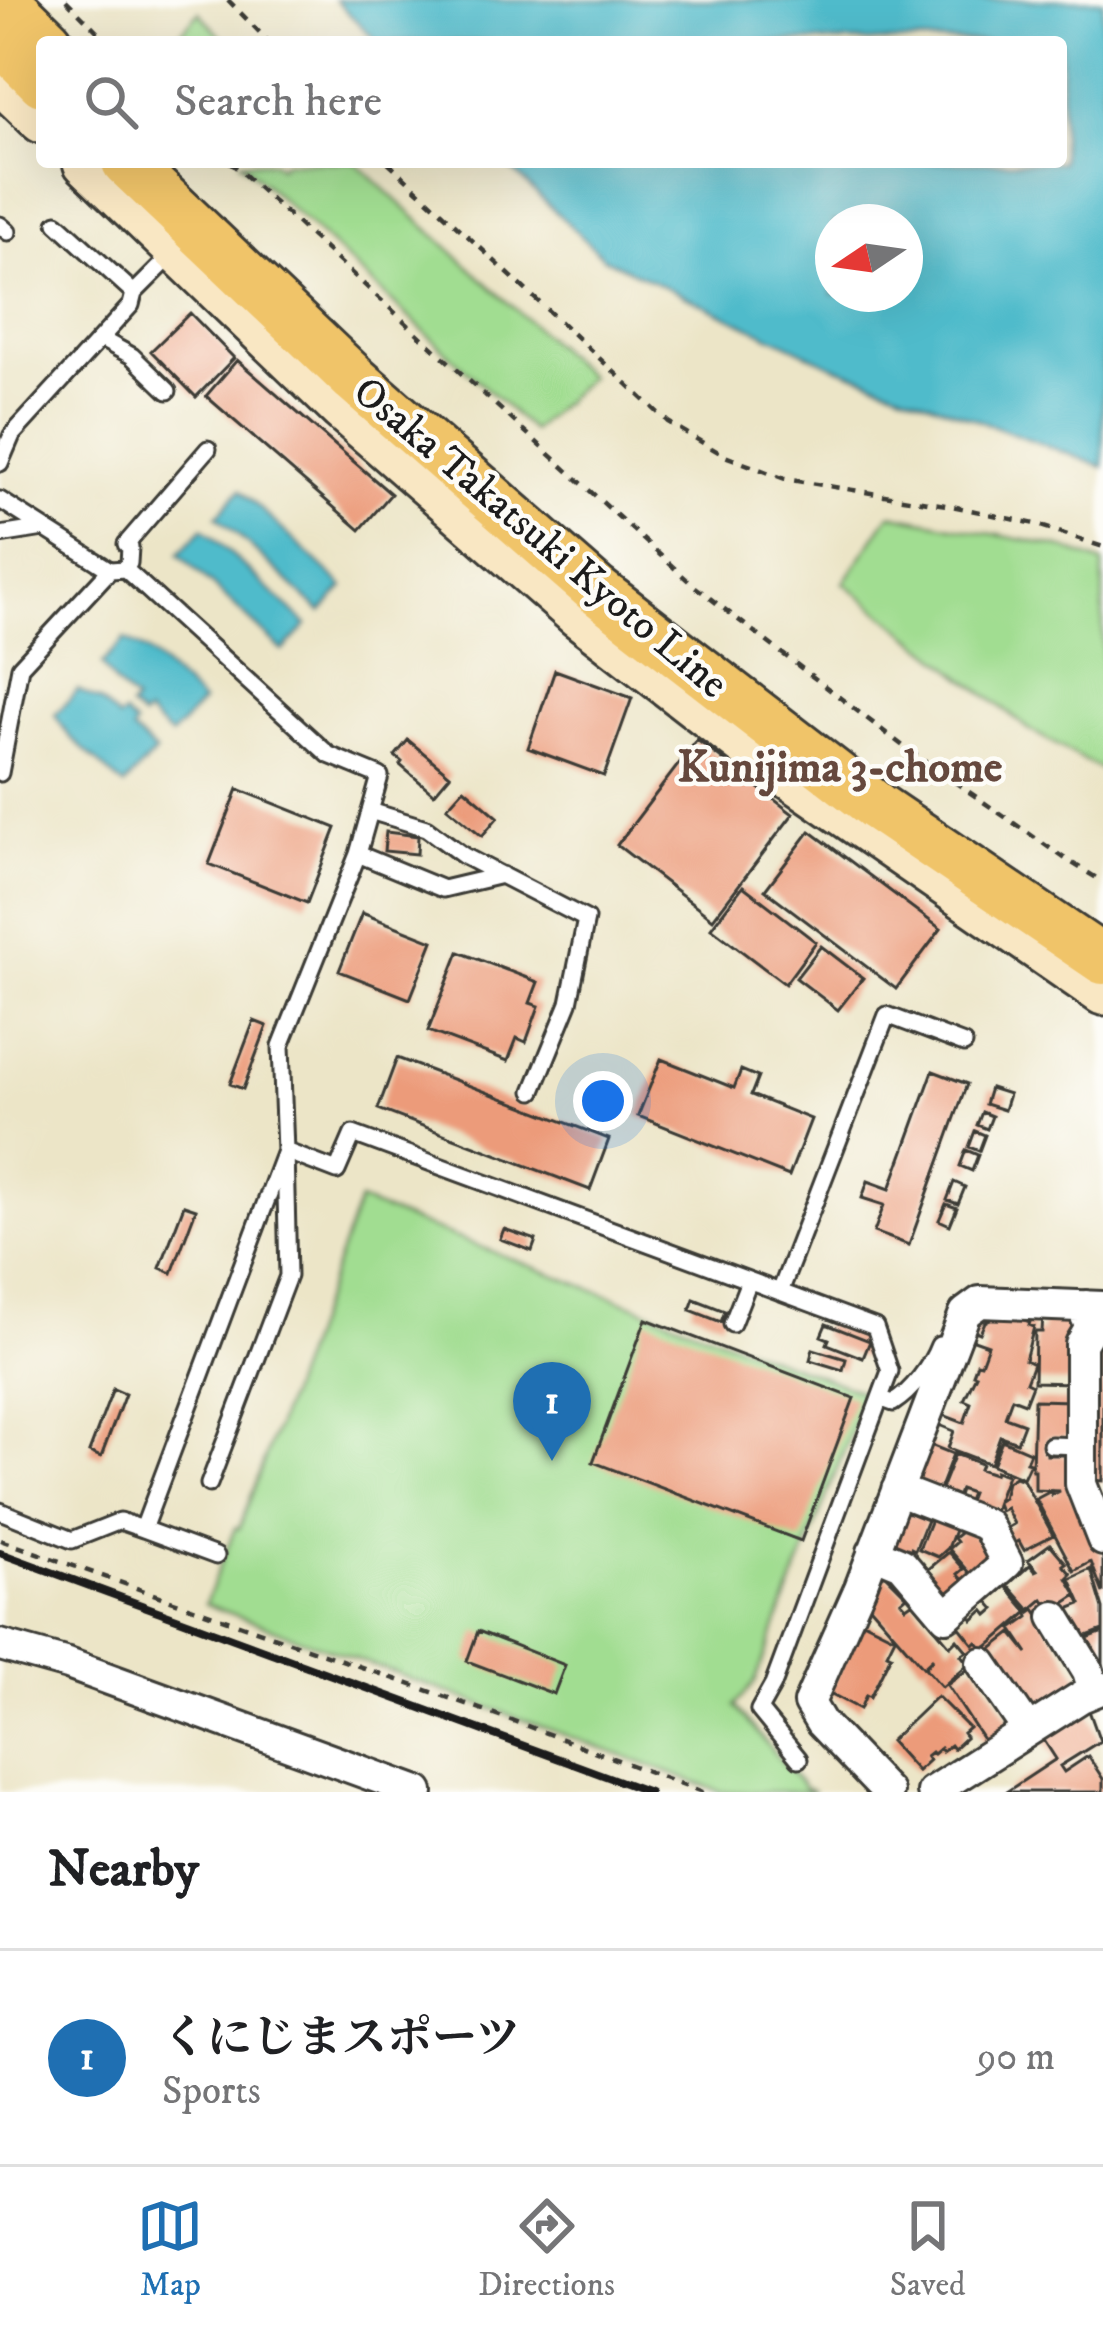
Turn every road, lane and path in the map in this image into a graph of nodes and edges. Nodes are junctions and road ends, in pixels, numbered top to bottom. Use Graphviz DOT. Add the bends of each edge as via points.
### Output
graph roads {
  1 [pos="5,0"];
  2 [pos="65,0"];
  3 [pos="228,0"];
  4 [pos="42,36"];
  5 [pos="102,36"];
  6 [pos="263,36"];
  7 [pos="0,40"];
  8 [pos="36,76"];
  9 [pos="0,80"];
  10 [pos="36,114"];
  11 [pos="92,168"];
  12 [pos="132,168"];
  13 [pos="179,168"];
  14 [pos="237,168"];
  15 [pos="394,168"];
  16 [pos="57,223"];
  17 [pos="178,250"];
  18 [pos="134,293"];
  19 [pos="101,339"];
  20 [pos="168,391"];
  21 [pos="208,449"];
  22 [pos="0,463"];
  23 [pos="0,500"];
  24 [pos="44,528"];
  25 [pos="0,535"];
  26 [pos="1103,547"];
  27 [pos="118,570"];
  28 [pos="0,773"];
  29 [pos="370,811"];
  30 [pos="358,854"];
  31 [pos="502,875"];
  32 [pos="1103,882"];
  33 [pos="1103,927"];
  34 [pos="1103,960"];
  35 [pos="1103,992"];
  36 [pos="964,1044"];
  37 [pos="533,1091"];
  38 [pos="285,1151"];
  39 [pos="749,1281"];
  40 [pos="780,1292"];
  41 [pos="1094,1307"];
  42 [pos="732,1324"];
  43 [pos="956,1337"];
  44 [pos="882,1399"];
  45 [pos="209,1484"];
  46 [pos="897,1490"];
  47 [pos="0,1511"];
  48 [pos="1100,1525"];
  49 [pos="143,1529"];
  50 [pos="0,1540"];
  51 [pos="874,1552"];
  52 [pos="216,1556"];
  53 [pos="1055,1617"];
  54 [pos="0,1645"];
  55 [pos="982,1663"];
  56 [pos="1099,1689"];
  57 [pos="1028,1730"];
  58 [pos="800,1759"];
  59 [pos="418,1792"];
  60 [pos="703,1792"];
  61 [pos="887,1792"];
  62 [pos="932,1792"];
  1 -- 4 [label="main road"];
  2 -- 5 [label="path"];
  3 -- 6 [label="path"];
  7 -- 8 [label="main road"];
  9 -- 10 [label="street"];
  11 -- 17 [label="street"];
  12 -- 34 [label="main road, Osaka Takatsuki Kyoto Line" via="354,379 597,591 877,807"];
  13 -- 33 [label="main road, Osaka Takatsuki Kyoto Line" via="374,356 616,567 878,772"];
  14 -- 32 [label="path" via="694,585 903,746"];
  15 -- 26 [label="path" via="668,422 725,456 785,479 952,506"];
  16 -- 18 [label="lane"];
  17 -- 18 [label="lane"];
  17 -- 35 [label="street" via="342,408 579,615 757,753"];
  18 -- 19 [label="lane"];
  19 -- 20 [label="lane"];
  19 -- 22 [label="lane" via="11,435"];
  21 -- 27 [label="lane" via="126,544 129,563"];
  23 -- 24 [label="lane"];
  24 -- 25 [label="lane"];
  24 -- 27 [label="lane"];
  27 -- 28 [label="lane" via="20,667"];
  27 -- 29 [label="lane" via="329,755 380,776"];
  29 -- 30 [label="lane"];
  29 -- 31 [label="lane" via="426,828"];
  30 -- 31 [label="lane" via="443,889"];
  30 -- 38 [label="lane" via="281,1046"];
  31 -- 37 [label="lane" via="586,919 569,1004"];
  36 -- 40 [label="lane" via="887,1015"];
  38 -- 39 [label="lane" via="337,1171 353,1134"];
  38 -- 45 [label="lane" via="288,1276"];
  38 -- 49 [label="lane"];
  39 -- 40 [label="lane"];
  39 -- 42 [label="lane"];
  40 -- 44 [label="lane" via="875,1328 890,1371"];
  41 -- 43 [label="street" via="980,1302 965,1313"];
  41 -- 48 [label="street" via="1086,1316 1066,1446"];
  43 -- 44 [label="lane" via="944,1332 901,1399"];
  43 -- 46 [label="street"];
  44 -- 58 [label="lane" via="759,1710"];
  46 -- 51 [label="street"];
  46 -- 51 [label="street" via="987,1525 1007,1564 946,1616 902,1564"];
  47 -- 49 [label="lane" via="72,1540 120,1521"];
  49 -- 52 [label="lane"];
  50 -- 60 [label="path"];
  51 -- 61 [label="street" via="809,1703"];
  53 -- 56 [label="street"];
  54 -- 59 [label="street"];
  55 -- 57 [label="street"];
  56 -- 57 [label="street"];
  57 -- 62 [label="street"];
}
